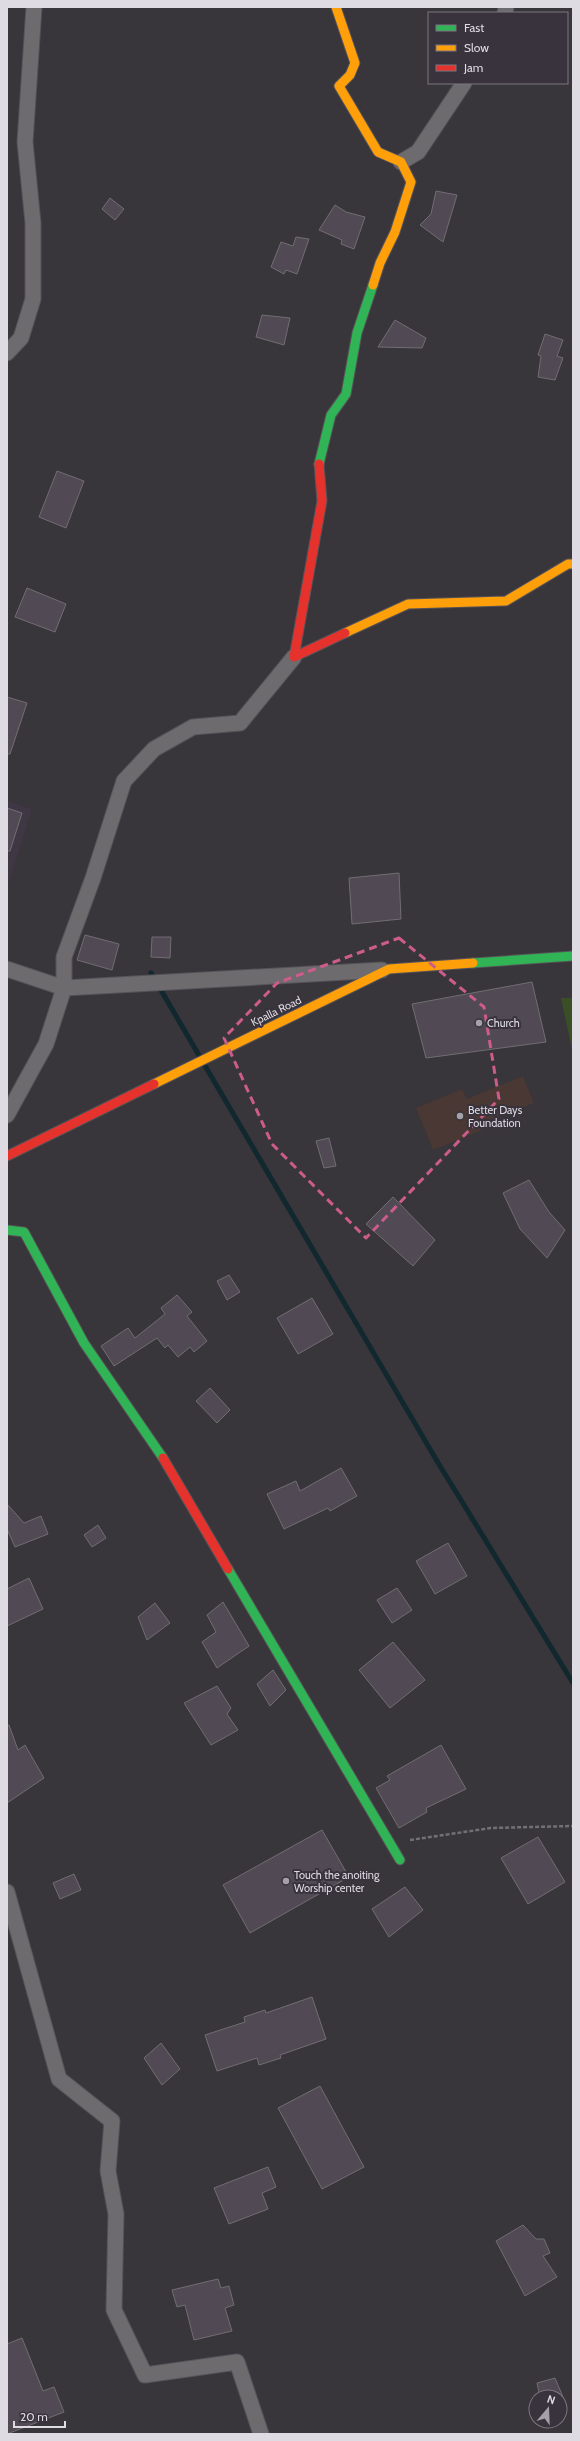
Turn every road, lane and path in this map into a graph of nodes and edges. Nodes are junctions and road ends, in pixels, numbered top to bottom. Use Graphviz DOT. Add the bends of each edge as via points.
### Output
graph roads {
  1 [pos="34,7"];
  2 [pos="336,7"];
  3 [pos="463,84"];
  4 [pos="401,162"];
  5 [pos="7,353"];
  6 [pos="573,564"];
  7 [pos="294,657"];
  8 [pos="573,956"];
  9 [pos="7,969"];
  10 [pos="389,969"];
  11 [pos="64,988"];
  12 [pos="7,1115"];
  13 [pos="7,1156"];
  14 [pos="7,1230"];
  15 [pos="573,1826"];
  16 [pos="390,1843"];
  17 [pos="400,1860"];
  18 [pos="7,1892"];
  19 [pos="261,2434"];
  1 -- 5 [label="street" via="25,142 33,223 33,299 21,338"];
  2 -- 4 [label="street" via="355,63 350,75 339,86 378,152"];
  3 -- 4 [label="street" via="418,152"];
  4 -- 7 [label="street" via="411,182 357,333 346,394 331,415 318,467 322,501"];
  6 -- 7 [label="street" via="568,564 506,601 408,604"];
  7 -- 11 [label="street" via="240,723 193,727 154,749 124,781 64,957"];
  8 -- 10 [label="street, Kpalla Road"];
  9 -- 11 [label="street"];
  10 -- 11 [label="street"];
  10 -- 13 [label="street, Kpalla Road"];
  11 -- 12 [label="street" via="46,1044"];
  14 -- 16 [label="street" via="24,1232 84,1343 159,1452"];
  15 -- 16 [label="path" via="491,1828"];
  16 -- 17 [label="street"];
  18 -- 19 [label="street" via="59,2079 112,2121 108,2171 116,2214 114,2310 145,2375 237,2362"];
}
